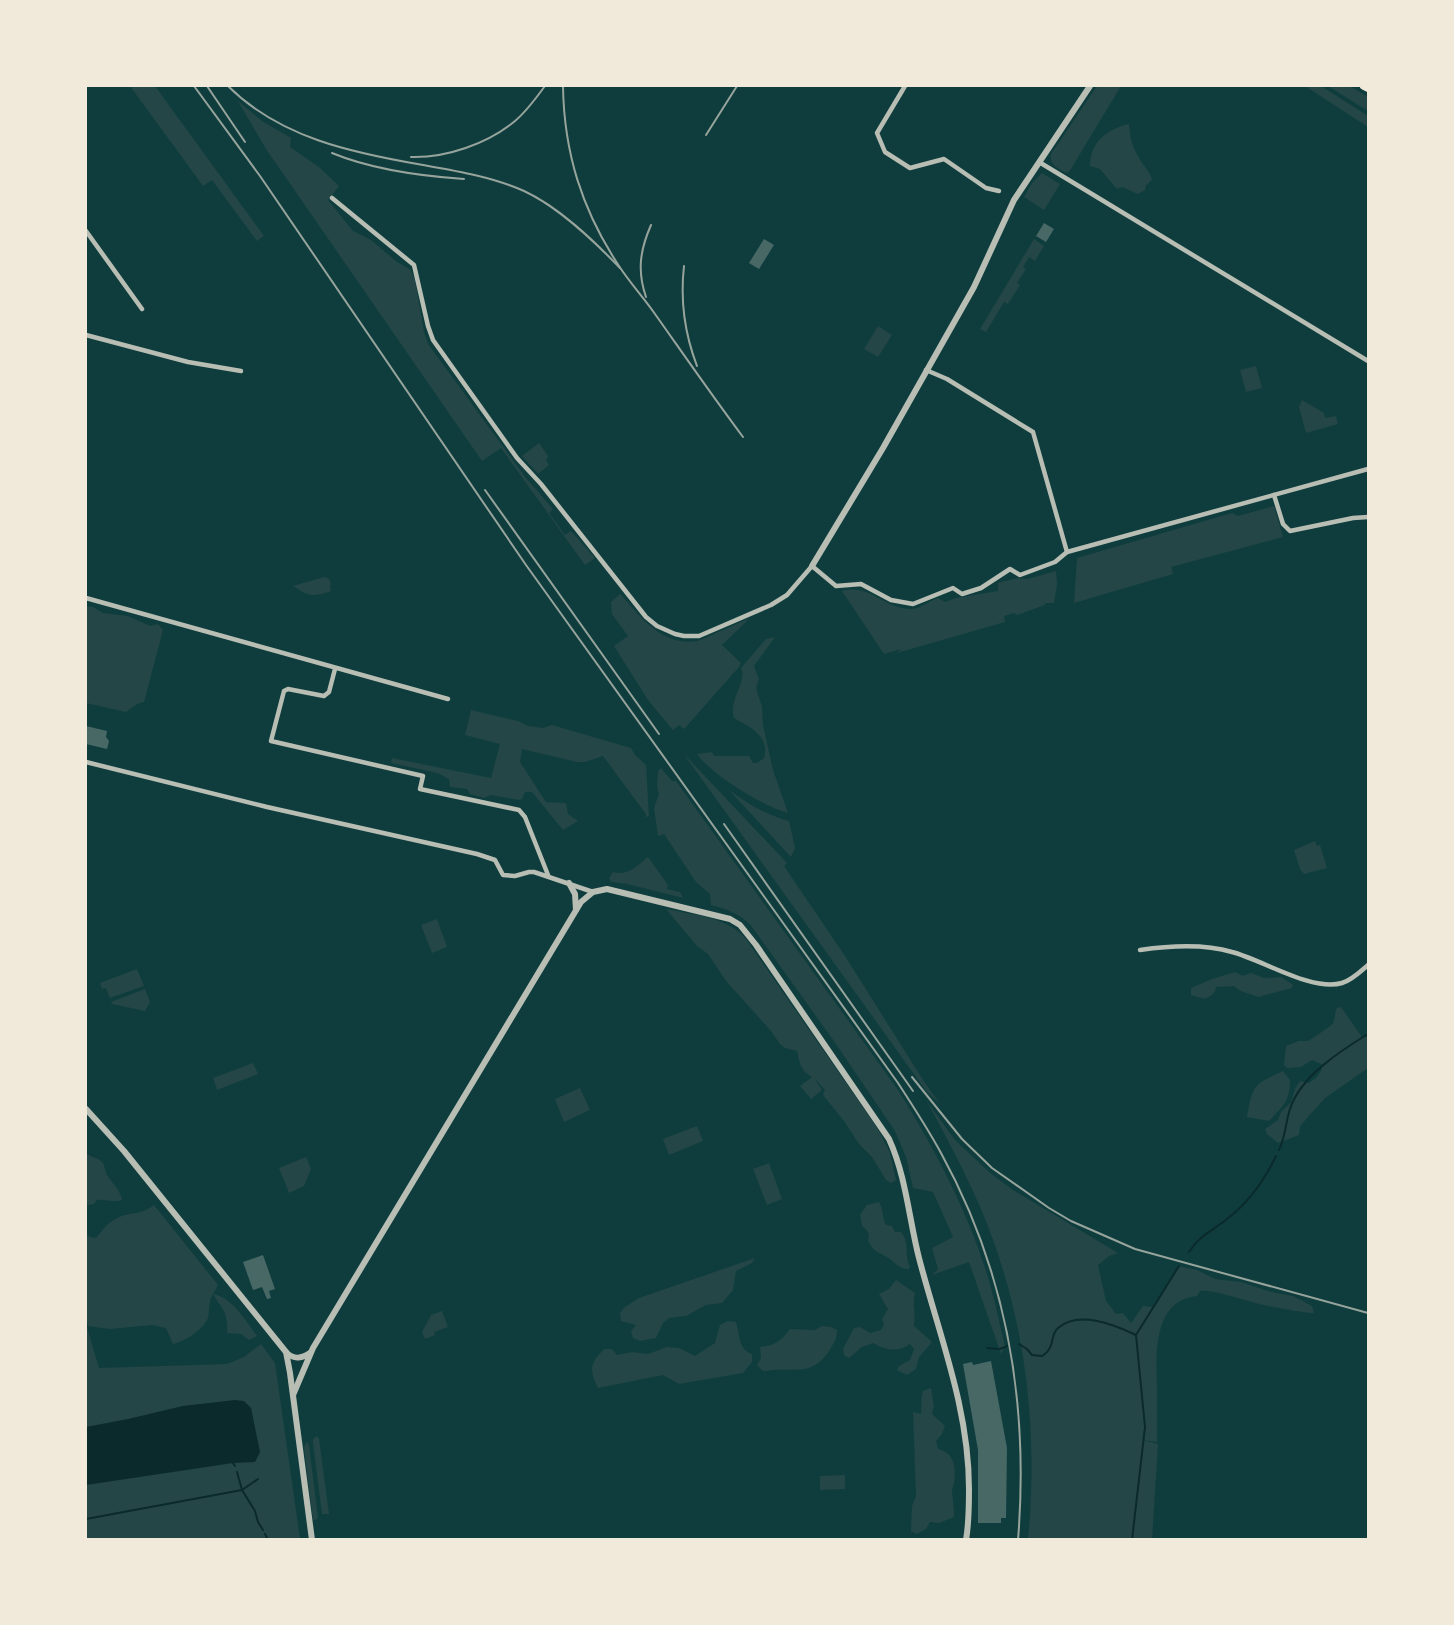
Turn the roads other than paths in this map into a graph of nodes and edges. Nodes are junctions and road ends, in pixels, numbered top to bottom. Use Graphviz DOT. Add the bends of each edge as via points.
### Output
graph roads {
  1 [pos="905,86"];
  2 [pos="1090,86"];
  3 [pos="1364,86"];
  4 [pos="1368,88"];
  5 [pos="1039,162"];
  6 [pos="999,191"];
  7 [pos="332,198"];
  8 [pos="86,231"];
  9 [pos="142,309"];
  10 [pos="86,335"];
  11 [pos="1368,361"];
  12 [pos="926,370"];
  13 [pos="242,372"];
  14 [pos="1368,469"];
  15 [pos="1274,495"];
  16 [pos="1368,517"];
  17 [pos="1067,552"];
  18 [pos="812,566"];
  19 [pos="86,598"];
  20 [pos="335,669"];
  21 [pos="448,699"];
  22 [pos="86,762"];
  23 [pos="549,875"];
  24 [pos="569,883"];
  25 [pos="593,892"];
  26 [pos="576,911"];
  27 [pos="1140,950"];
  28 [pos="1368,965"];
  29 [pos="86,1110"];
  30 [pos="286,1352"];
  31 [pos="311,1352"];
  32 [pos="293,1395"];
  33 [pos="312,1539"];
  34 [pos="966,1539"];
  1 -- 6 [label="street" via="877,133 885,152 910,168 944,159 986,188"];
  2 -- 5 [label="street"];
  3 -- 4 [label="main road"];
  5 -- 11 [label="street"];
  5 -- 12 [label="street" via="1014,200 974,287"];
  7 -- 18 [label="street" via="414,265 433,340 526,469 657,626 684,636 708,633 779,601"];
  8 -- 9 [label="street"];
  10 -- 13 [label="street"];
  12 -- 17 [label="street" via="1033,432"];
  12 -- 18 [label="street"];
  14 -- 15 [label="street"];
  15 -- 16 [label="street" via="1283,524 1290,531"];
  15 -- 17 [label="street"];
  17 -- 18 [label="street" via="1055,562 1020,575 1010,569 981,588 962,594 953,588 913,604 891,600 861,584 836,585"];
  19 -- 20 [label="street"];
  20 -- 21 [label="street"];
  20 -- 23 [label="street" via="329,692 324,696 284,691 271,741 423,777 420,789 519,810"];
  22 -- 23 [label="street" via="492,857 508,877 529,872"];
  23 -- 24 [label="street"];
  24 -- 25 [label="street"];
  24 -- 26 [label="street" via="575,894"];
  25 -- 26 [label="street"];
  25 -- 34 [label="street" via="607,889 741,925 884,1130 896,1158 959,1398 968,1456"];
  26 -- 31 [label="street"];
  27 -- 28 [label="street" via="1170,946 1230,951 1315,984 1331,985 1352,979"];
  29 -- 30 [label="street" via="124,1151"];
  30 -- 31 [label="street" via="296,1358"];
  30 -- 32 [label="street"];
  31 -- 32 [label="street"];
  32 -- 33 [label="street"];
}
